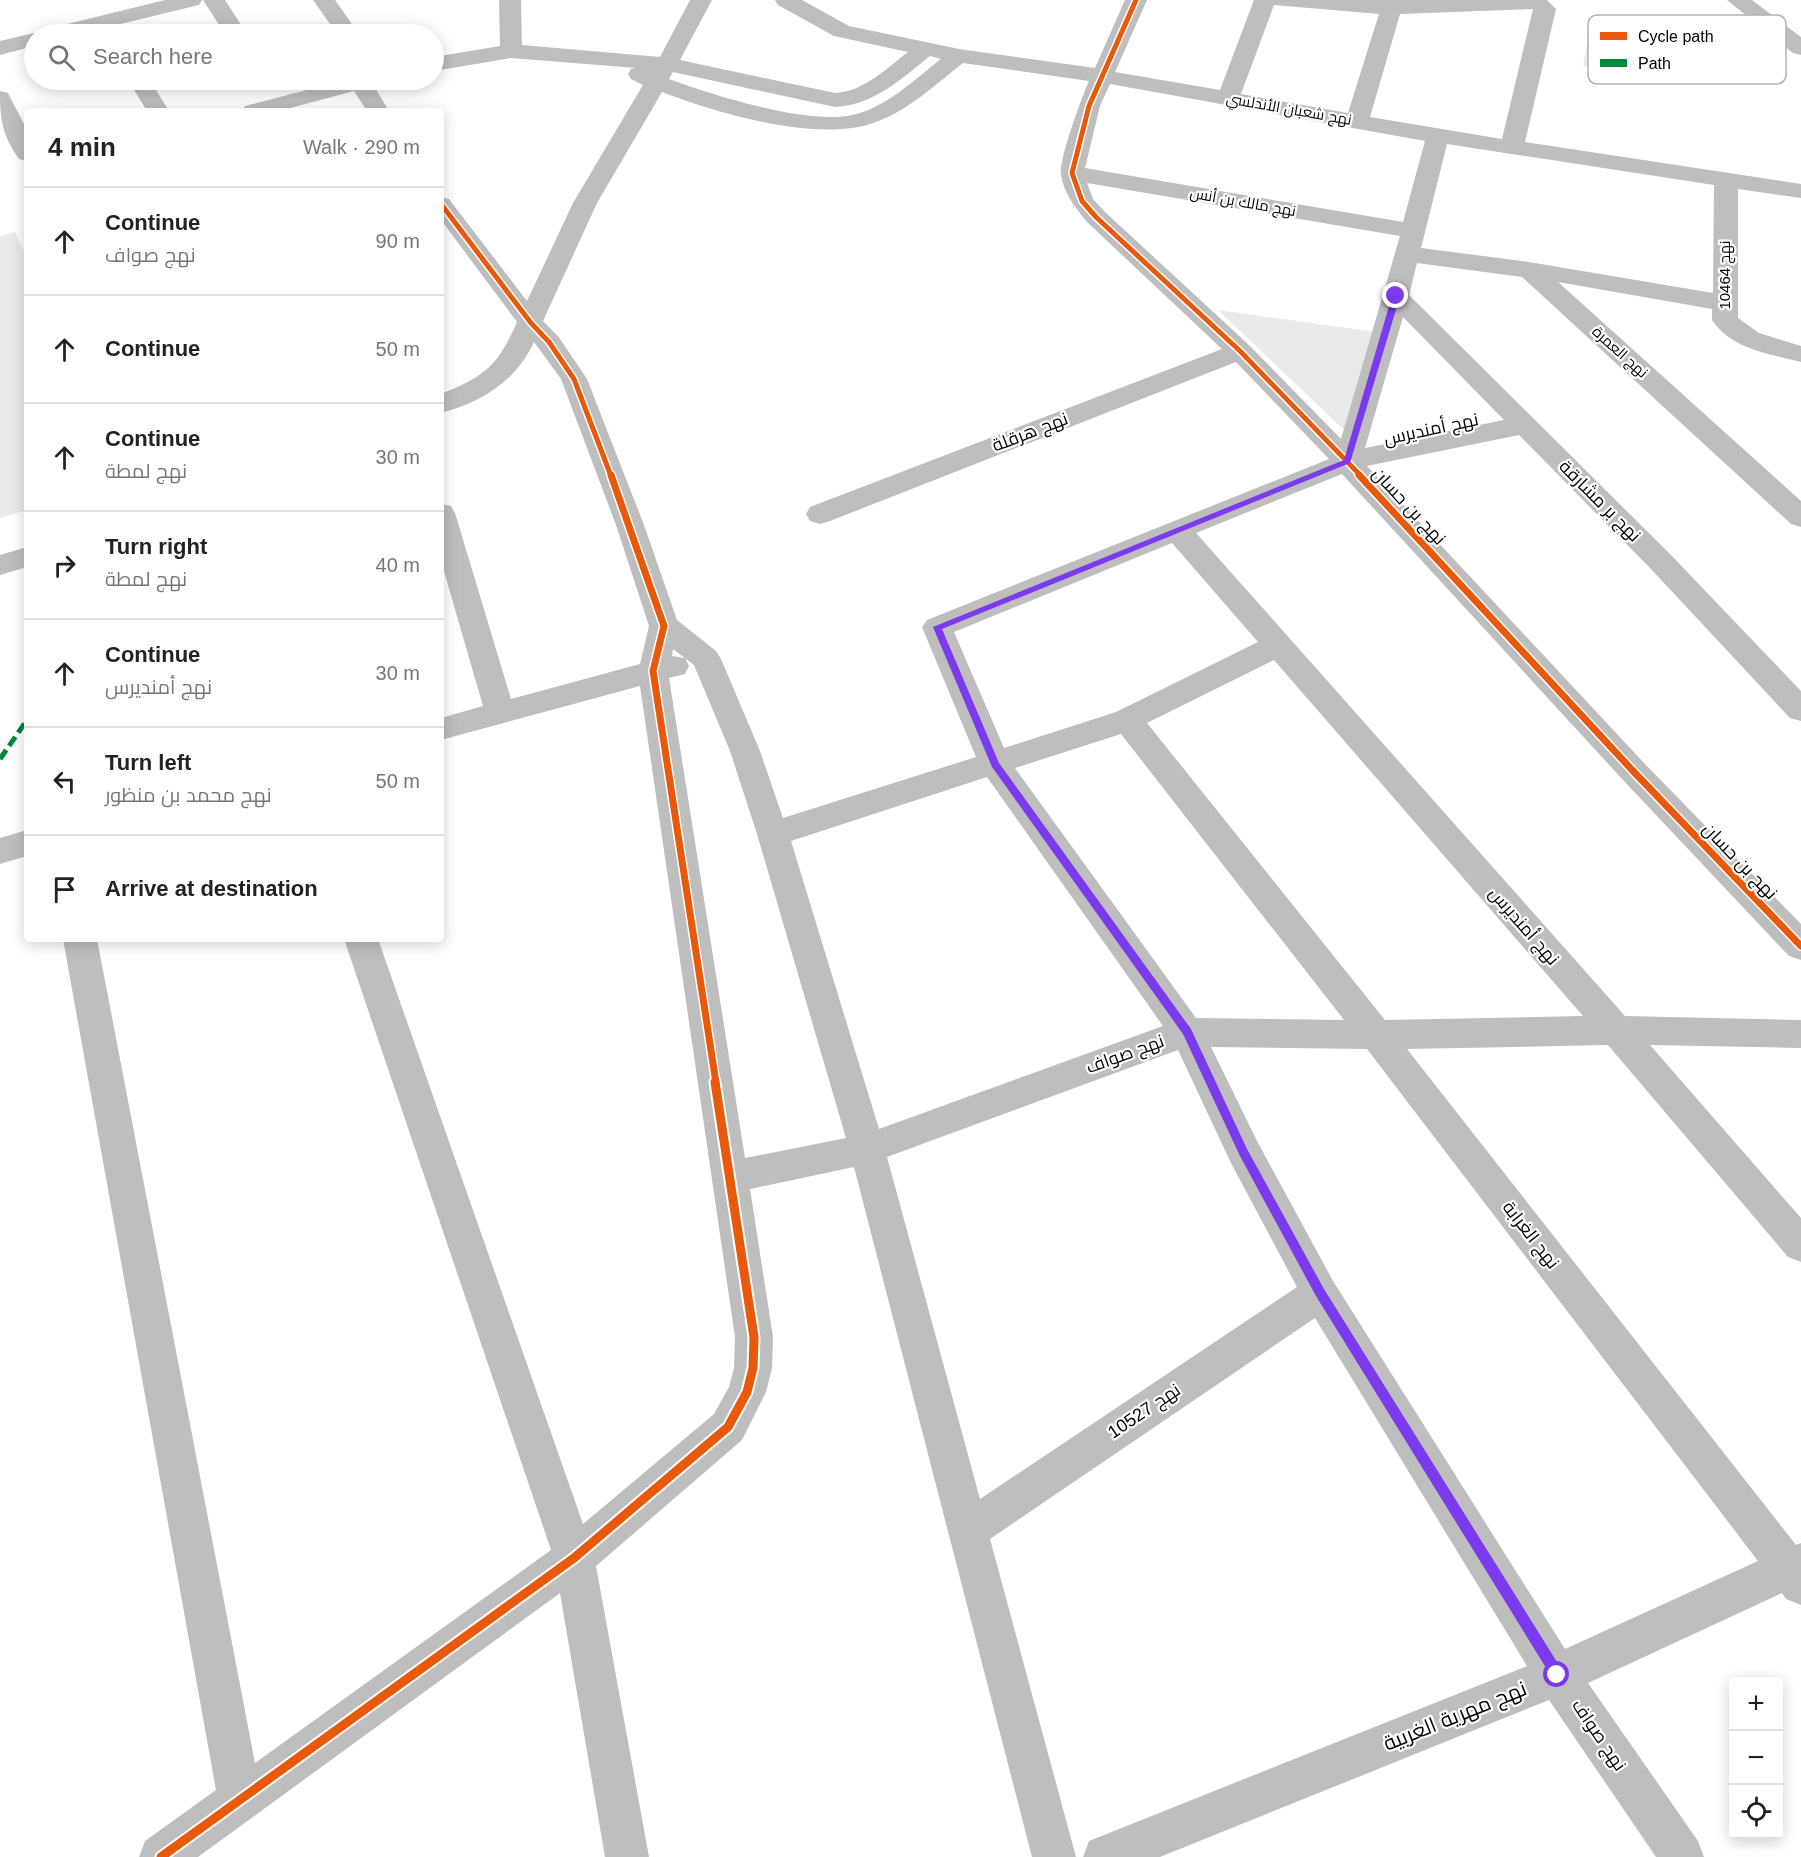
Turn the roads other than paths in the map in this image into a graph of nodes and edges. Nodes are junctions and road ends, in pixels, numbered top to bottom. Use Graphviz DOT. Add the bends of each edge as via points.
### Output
graph roads {
  1 [pos="191,0"];
  2 [pos="214,0"];
  3 [pos="324,0"];
  4 [pos="510,0"];
  5 [pos="701,0"];
  6 [pos="786,0"];
  7 [pos="1136,0"];
  8 [pos="1265,0"];
  9 [pos="1279,0"];
  10 [pos="1738,0"];
  11 [pos="1391,8"];
  12 [pos="1758,15"];
  13 [pos="121,24"];
  14 [pos="230,24"];
  15 [pos="341,24"];
  16 [pos="1786,37"];
  17 [pos="24,42"];
  18 [pos="0,48"];
  19 [pos="1801,48"];
  20 [pos="925,50"];
  21 [pos="512,51"];
  22 [pos="959,56"];
  23 [pos="444,62"];
  24 [pos="661,74"];
  25 [pos="1101,76"];
  26 [pos="145,90"];
  27 [pos="310,90"];
  28 [pos="368,90"];
  29 [pos="0,98"];
  30 [pos="1228,99"];
  31 [pos="156,108"];
  32 [pos="257,108"];
  33 [pos="377,108"];
  34 [pos="1357,121"];
  35 [pos="6,125"];
  36 [pos="1438,135"];
  37 [pos="1512,147"];
  38 [pos="24,150"];
  39 [pos="1072,173"];
  40 [pos="1726,180"];
  41 [pos="1801,191"];
  42 [pos="444,208"];
  43 [pos="467,240"];
  44 [pos="1410,243"];
  45 [pos="444,247"];
  46 [pos="1530,270"];
  47 [pos="1396,296"];
  48 [pos="1724,303"];
  49 [pos="531,323"];
  50 [pos="1240,351"];
  51 [pos="1801,354"];
  52 [pos="444,403"];
  53 [pos="1524,425"];
  54 [pos="1348,461"];
  55 [pos="820,514"];
  56 [pos="1801,517"];
  57 [pos="1177,530"];
  58 [pos="444,536"];
  59 [pos="24,558"];
  60 [pos="0,565"];
  61 [pos="449,573"];
  62 [pos="664,626"];
  63 [pos="1278,645"];
  64 [pos="706,659"];
  65 [pos="653,671"];
  66 [pos="1801,710"];
  67 [pos="500,713"];
  68 [pos="1127,720"];
  69 [pos="444,728"];
  70 [pos="995,764"];
  71 [pos="773,834"];
  72 [pos="24,844"];
  73 [pos="0,851"];
  74 [pos="81,942"];
  75 [pos="362,942"];
  76 [pos="1801,946"];
  77 [pos="1616,1030"];
  78 [pos="1187,1032"];
  79 [pos="1801,1034"];
  80 [pos="1376,1035"];
  81 [pos="867,1149"];
  82 [pos="731,1177"];
  83 [pos="1801,1245"];
  84 [pos="1320,1293"];
  85 [pos="969,1530"];
  86 [pos="574,1558"];
  87 [pos="1797,1572"];
  88 [pos="1557,1675"];
  89 [pos="240,1801"];
  90 [pos="624,1856"];
  91 [pos="161,1857"];
  92 [pos="1054,1857"];
  93 [pos="1105,1857"];
  94 [pos="1682,1857"];
  1 -- 13 [label="street"];
  2 -- 14 [label="street"];
  3 -- 15 [label="street"];
  4 -- 21 [label="street"];
  5 -- 24 [label="street"];
  6 -- 20 [label="street, نهج شعبان الأندلسي" via="842,31"];
  7 -- 25 [label="street"];
  8 -- 30 [label="street"];
  9 -- 11 [label="street"];
  10 -- 12 [label="street"];
  11 -- 34 [label="street"];
  11 -- 37 [label="street" via="1534,3 1545,9"];
  16 -- 19 [label="street"];
  17 -- 18 [label="street"];
  20 -- 22 [label="street, نهج شعبان الأندلسي"];
  20 -- 24 [label="street" via="868,91 842,101"];
  21 -- 23 [label="street"];
  21 -- 24 [label="street" via="616,61"];
  22 -- 24 [label="street" via="869,117 833,125 750,110"];
  22 -- 25 [label="street, نهج شعبان الأندلسي"];
  24 -- 49 [label="street" via="585,203"];
  25 -- 30 [label="street, نهج شعبان الأندلسي"];
  25 -- 39 [label="street"];
  26 -- 31 [label="street"];
  27 -- 32 [label="street" via="274,96"];
  28 -- 33 [label="street"];
  29 -- 35 [label="street"];
  30 -- 34 [label="street, نهج شعبان الأندلسي"];
  34 -- 36 [label="street, نهج شعبان الأندلسي"];
  35 -- 38 [label="street"];
  36 -- 37 [label="street, نهج شعبان الأندلسي"];
  36 -- 44 [label="street"];
  37 -- 40 [label="street, نهج شعبان الأندلسي"];
  39 -- 44 [label="street, نهج مالك بن أنس"];
  39 -- 50 [label="street, نهج بن حسان" via="1082,201 1096,217"];
  40 -- 41 [label="street, نهج شعبان الأندلسي"];
  40 -- 48 [label="street, نهج 10464"];
  42 -- 43 [label="street"];
  43 -- 45 [label="street"];
  43 -- 49 [label="street"];
  44 -- 46 [label="street"];
  44 -- 47 [label="street"];
  46 -- 48 [label="street"];
  46 -- 56 [label="street, نهج العمرة"];
  47 -- 53 [label="street, نهج بر مشارقة"];
  47 -- 54 [label="street"];
  48 -- 51 [label="street, نهج 10464" via="1725,320 1734,330 1765,345"];
  49 -- 52 [label="street" via="516,352 497,376 467,395"];
  49 -- 62 [label="street" via="574,380"];
  50 -- 54 [label="street, نهج بن حسان"];
  50 -- 55 [label="street, نهج هرقلة"];
  53 -- 54 [label="street, نهج أمنديرس"];
  53 -- 66 [label="street, نهج بر مشارقة"];
  54 -- 57 [label="street, نهج أمنديرس"];
  54 -- 76 [label="street, نهج بن حسان" via="1634,772"];
  57 -- 63 [label="street, نهج أمنديرس"];
  57 -- 70 [label="street" via="937,627"];
  58 -- 61 [label="street"];
  59 -- 60 [label="street"];
  61 -- 67 [label="street"];
  62 -- 64 [label="street"];
  62 -- 65 [label="street"];
  63 -- 68 [label="street"];
  63 -- 77 [label="street, نهج أمنديرس"];
  64 -- 65 [label="street"];
  64 -- 71 [label="street" via="745,751"];
  65 -- 67 [label="street"];
  65 -- 82 [label="street"];
  67 -- 69 [label="street"];
  68 -- 70 [label="street"];
  68 -- 80 [label="street, نهج الغرابة"];
  70 -- 71 [label="street"];
  70 -- 78 [label="street"];
  71 -- 81 [label="street"];
  72 -- 73 [label="street"];
  74 -- 89 [label="street"];
  75 -- 86 [label="street"];
  77 -- 79 [label="street"];
  77 -- 80 [label="street"];
  77 -- 83 [label="street, نهج أمنديرس"];
  78 -- 80 [label="street"];
  78 -- 81 [label="street, نهج صواف"];
  78 -- 84 [label="street, نهج صواف" via="1244,1152"];
  80 -- 87 [label="street, نهج الغرابة"];
  81 -- 82 [label="street, نهج صواف"];
  81 -- 85 [label="street"];
  82 -- 86 [label="street" via="754,1337 747,1392 728,1427"];
  84 -- 85 [label="street, نهج 10527"];
  84 -- 88 [label="street, نهج صواف"];
  85 -- 92 [label="street"];
  86 -- 89 [label="street"];
  86 -- 90 [label="street"];
  87 -- 88 [label="street, نهج مهرية الغربية"];
  88 -- 93 [label="street, نهج مهرية الغربية"];
  88 -- 94 [label="street, نهج صواف"];
  89 -- 91 [label="street"];
}
